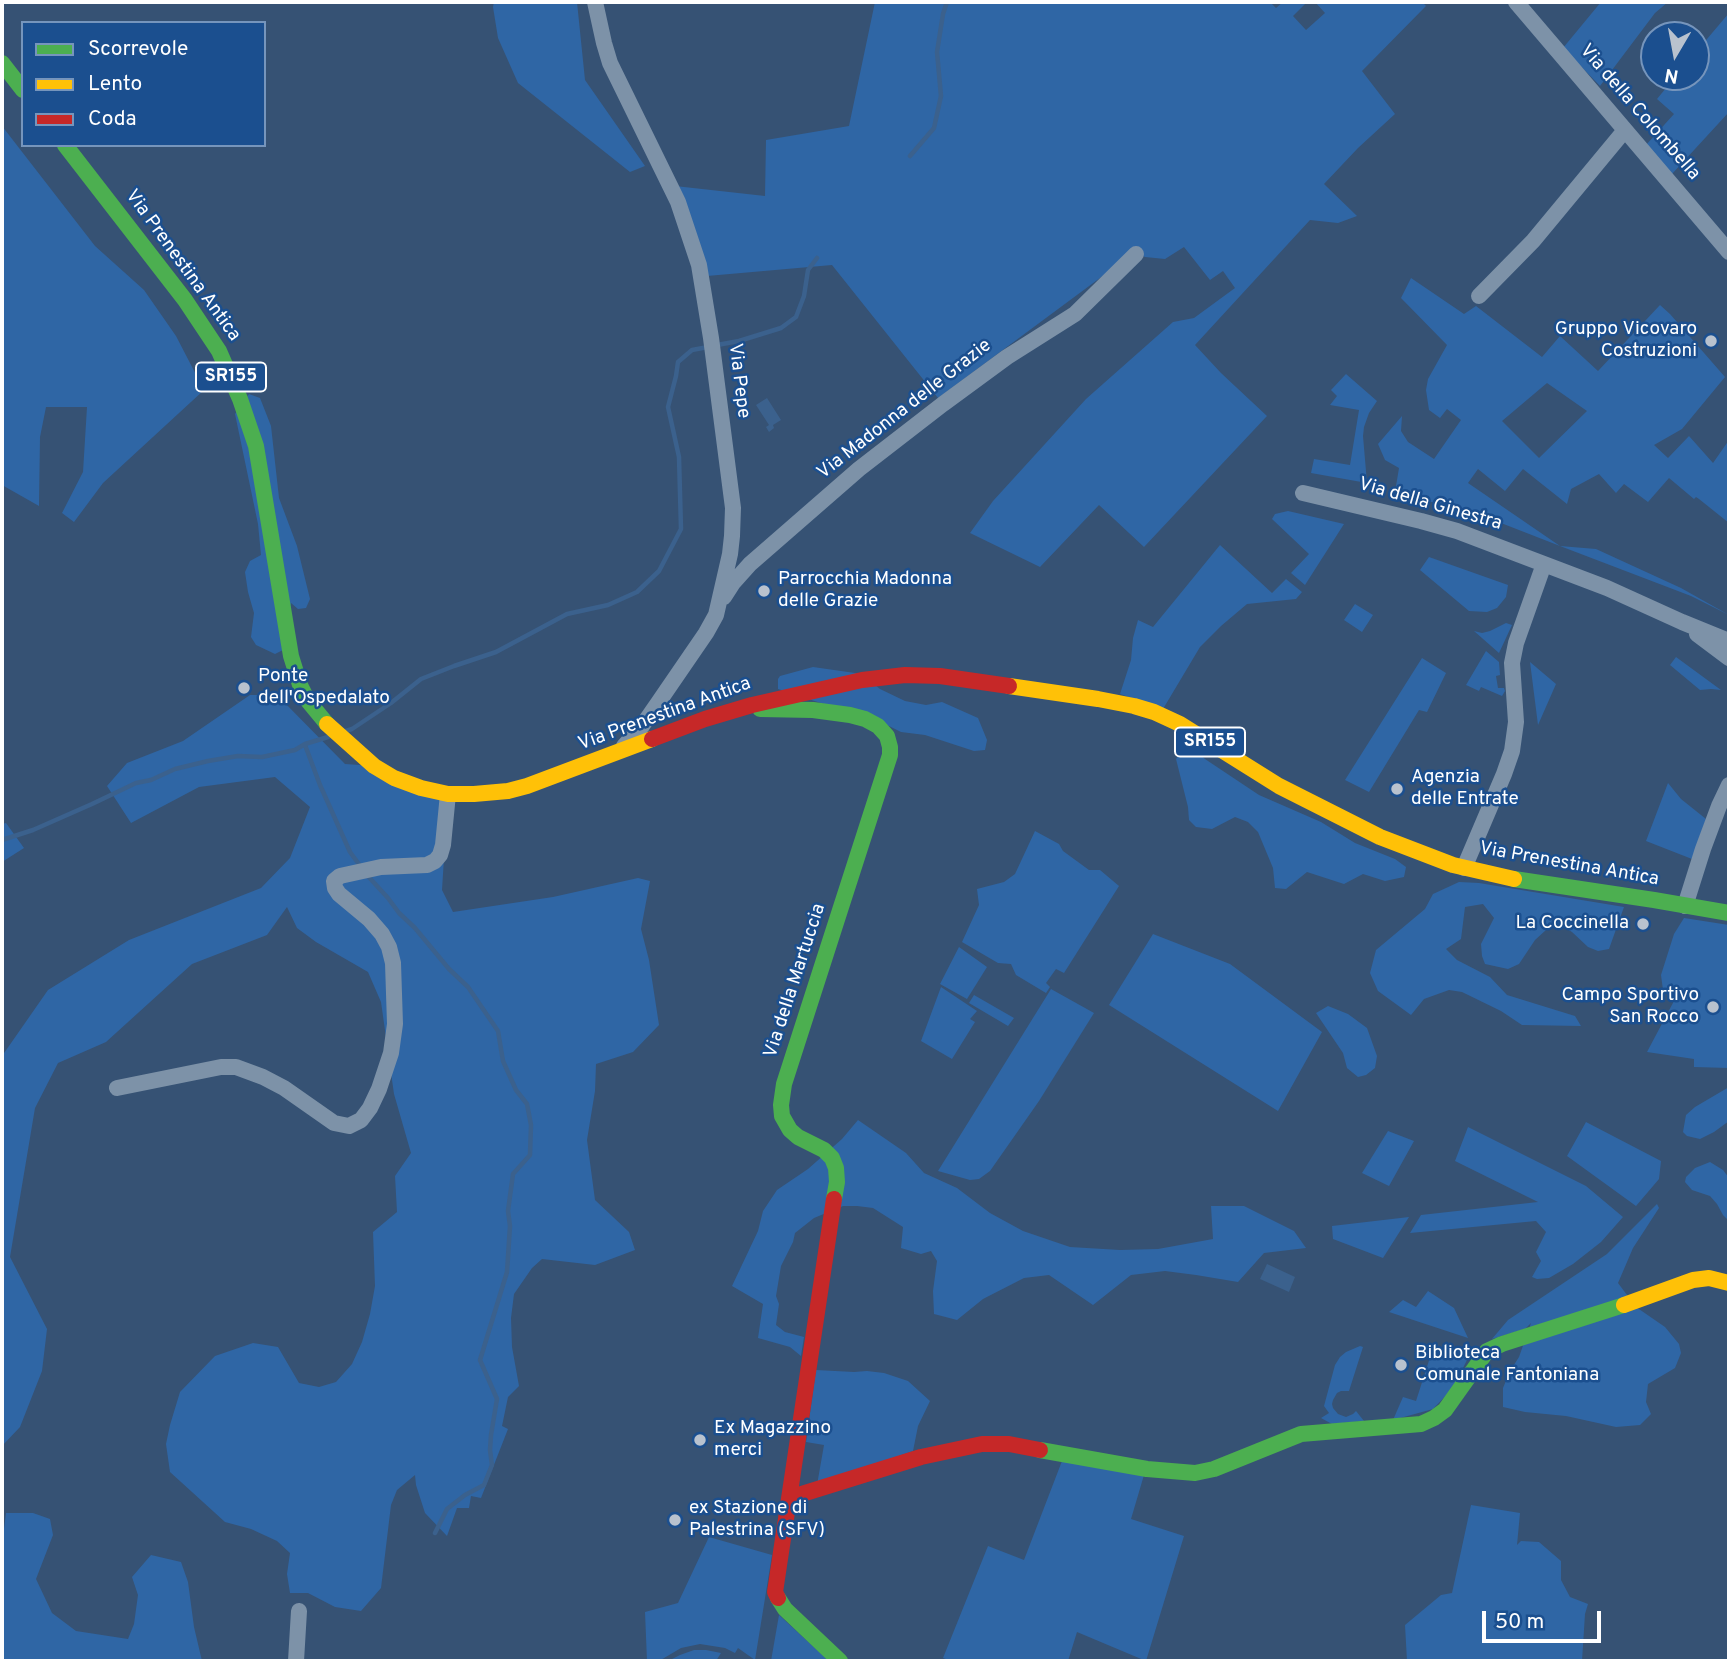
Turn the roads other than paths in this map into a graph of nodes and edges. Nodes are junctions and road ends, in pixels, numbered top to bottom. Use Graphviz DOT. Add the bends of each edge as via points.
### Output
graph roads {
  1 [pos="595,2"];
  2 [pos="1516,2"];
  3 [pos="2,63"];
  4 [pos="21,87"];
  5 [pos="1625,130"];
  6 [pos="67,147"];
  7 [pos="1729,252"];
  8 [pos="1136,254"];
  9 [pos="1479,296"];
  10 [pos="1303,493"];
  11 [pos="1544,564"];
  12 [pos="716,615"];
  13 [pos="1682,622"];
  14 [pos="1729,641"];
  15 [pos="1729,658"];
  16 [pos="733,710"];
  17 [pos="617,754"];
  18 [pos="1729,785"];
  19 [pos="448,794"];
  20 [pos="1464,868"];
  21 [pos="1685,906"];
  22 [pos="1729,913"];
  23 [pos="117,1088"];
  24 [pos="1729,1283"];
  25 [pos="789,1498"];
  26 [pos="299,1611"];
  27 [pos="296,1661"];
  28 [pos="840,1661"];
  1 -- 12 [label="street, Via Pepe" via="614,73 670,185 701,274 733,520"];
  2 -- 5 [label="street, Via della Colombella"];
  3 -- 4 [label="main road"];
  5 -- 7 [label="street, Via della Colombella"];
  5 -- 9 [label="street" via="1539,234"];
  6 -- 19 [label="main road, Via Prenestina Antica / SR155" via="191,308 226,365 256,446 291,656 308,701 329,726 382,771"];
  8 -- 12 [label="street, Via Madonna delle Grazie" via="1075,314 1007,357 859,469 746,568 729,588"];
  10 -- 11 [label="street, Via della Ginestra" via="1457,531"];
  11 -- 13 [label="street, Via della Ginestra"];
  11 -- 20 [label="street" via="1512,663 1513,751"];
  12 -- 17 [label="street, Via Pepe" via="659,703"];
  13 -- 14 [label="street, Via della Ginestra"];
  13 -- 15 [label="street, Via della Ginestra"];
  16 -- 17 [label="main road, Via Prenestina Antica / SR155"];
  16 -- 20 [label="main road, Via Prenestina Antica / SR155" via="852,682 913,675 1134,706 1180,724 1279,786 1348,822"];
  16 -- 25 [label="main road, Via della Martuccia" via="803,709 850,715 878,726 891,751 781,1100 787,1125 798,1137 828,1153 837,1172"];
  17 -- 19 [label="main road, Via Prenestina Antica / SR155" via="522,788"];
  18 -- 21 [label="street"];
  19 -- 23 [label="street" via="438,858 427,865 397,865 334,881 343,898 382,934 393,968 391,1053 379,1089 361,1120 349,1126 334,1123 277,1084 236,1067"];
  20 -- 21 [label="main road, Via Prenestina Antica / SR155"];
  21 -- 22 [label="main road, Via Prenestina Antica / SR155"];
  24 -- 25 [label="main road" via="1692,1280 1502,1344 1487,1351 1445,1410 1421,1424 1301,1434 1195,1473 1135,1468 1009,1444 982,1444 921,1457"];
  25 -- 28 [label="main road, Via della Martuccia" via="775,1592 785,1609"];
  26 -- 27 [label="street"];
}
